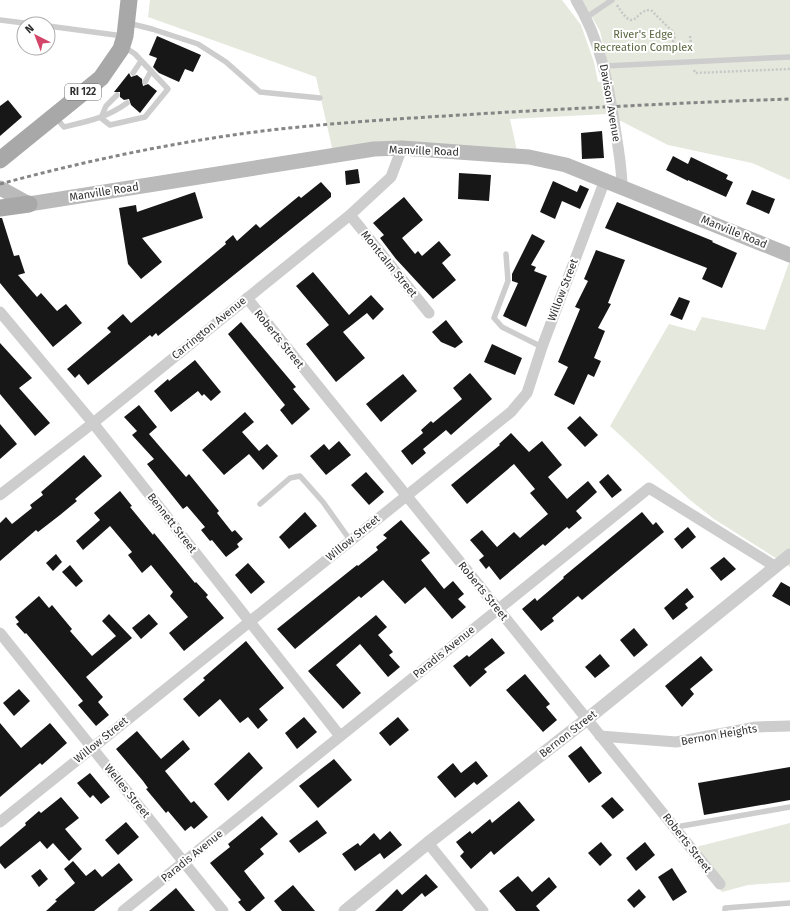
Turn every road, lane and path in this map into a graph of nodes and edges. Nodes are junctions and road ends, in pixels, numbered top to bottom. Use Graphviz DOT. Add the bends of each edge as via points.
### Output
graph roads {
  1 [pos="129,0"];
  2 [pos="576,0"];
  3 [pos="613,0"];
  4 [pos="587,17"];
  5 [pos="0,20"];
  6 [pos="16,22"];
  7 [pos="56,27"];
  8 [pos="124,35"];
  9 [pos="690,36"];
  10 [pos="790,57"];
  11 [pos="141,61"];
  12 [pos="605,66"];
  13 [pos="151,71"];
  14 [pos="133,73"];
  15 [pos="145,82"];
  16 [pos="117,94"];
  17 [pos="320,98"];
  18 [pos="127,103"];
  19 [pos="54,116"];
  20 [pos="101,118"];
  21 [pos="402,148"];
  22 [pos="0,160"];
  23 [pos="605,180"];
  24 [pos="0,188"];
  25 [pos="622,188"];
  26 [pos="29,204"];
  27 [pos="0,208"];
  28 [pos="350,215"];
  29 [pos="506,254"];
  30 [pos="790,255"];
  31 [pos="247,298"];
  32 [pos="0,312"];
  33 [pos="429,313"];
  34 [pos="542,347"];
  35 [pos="93,423"];
  36 [pos="0,495"];
  37 [pos="405,496"];
  38 [pos="260,504"];
  39 [pos="350,540"];
  40 [pos="790,556"];
  41 [pos="776,566"];
  42 [pos="497,609"];
  43 [pos="250,621"];
  44 [pos="0,633"];
  45 [pos="586,720"];
  46 [pos="790,726"];
  47 [pos="340,736"];
  48 [pos="600,736"];
  49 [pos="92,748"];
  50 [pos="790,807"];
  51 [pos="0,822"];
  52 [pos="676,827"];
  53 [pos="428,843"];
  54 [pos="185,862"];
  55 [pos="720,884"];
  56 [pos="790,903"];
  57 [pos="123,911"];
  58 [pos="223,911"];
  59 [pos="345,911"];
  60 [pos="483,911"];
  61 [pos="725,911"];
  1 -- 8 [label="main road, RI 122"];
  2 -- 4 [label="street, Davison Avenue"];
  3 -- 4 [label="lane"];
  3 -- 9 [label="path" via="624,17 630,20 651,10 673,32 673,49 678,51 692,48"];
  4 -- 12 [label="street, Davison Avenue"];
  5 -- 6 [label="lane"];
  7 -- 8 [label="lane"];
  8 -- 11 [label="lane"];
  8 -- 17 [label="lane" via="152,29 198,44 226,62 260,92"];
  8 -- 19 [label="main road, RI 122" via="101,78"];
  10 -- 12 [label="lane"];
  11 -- 13 [label="lane"];
  11 -- 14 [label="lane"];
  12 -- 25 [label="street, Davison Avenue" via="622,168"];
  13 -- 15 [label="lane"];
  13 -- 20 [label="lane" via="168,89 145,117 110,124"];
  16 -- 20 [label="lane" via="106,106"];
  18 -- 20 [label="lane"];
  19 -- 20 [label="lane" via="64,126"];
  19 -- 22 [label="main road, RI 122"];
  21 -- 23 [label="main road, Manville Road" via="529,157 566,165"];
  21 -- 26 [label="main road, Manville Road" via="374,149"];
  21 -- 28 [label="street, Carrington Avenue" via="391,177"];
  23 -- 25 [label="main road, Manville Road"];
  23 -- 34 [label="street, Willow Street"];
  24 -- 26 [label="main road"];
  25 -- 30 [label="main road, Manville Road"];
  26 -- 27 [label="main road"];
  28 -- 31 [label="street, Carrington Avenue"];
  28 -- 33 [label="street, Montcalm Street"];
  29 -- 34 [label="lane" via="508,281 494,318 502,327"];
  31 -- 35 [label="street, Carrington Avenue"];
  31 -- 37 [label="street, Roberts Street"];
  32 -- 35 [label="street, Bennett Street"];
  34 -- 37 [label="street, Willow Street" via="527,394 511,412"];
  35 -- 36 [label="street, Carrington Avenue"];
  35 -- 43 [label="street, Bennett Street"];
  37 -- 39 [label="street, Willow Street"];
  37 -- 42 [label="street, Roberts Street"];
  38 -- 39 [label="lane" via="290,478 300,476 323,502"];
  39 -- 43 [label="street, Willow Street"];
  40 -- 41 [label="street, Bernon Street"];
  41 -- 42 [label="street, Paradis Avenue" via="649,488"];
  41 -- 45 [label="street, Bernon Street"];
  42 -- 45 [label="street, Roberts Street"];
  42 -- 47 [label="street, Paradis Avenue"];
  43 -- 47 [label="street, Bennett Street"];
  43 -- 49 [label="street, Willow Street"];
  44 -- 49 [label="street, Welles Street"];
  45 -- 48 [label="street, Roberts Street"];
  45 -- 53 [label="street, Bernon Street"];
  46 -- 48 [label="street, Bernon Heights" via="756,728 676,742"];
  47 -- 54 [label="street, Paradis Avenue"];
  48 -- 52 [label="street, Roberts Street"];
  49 -- 51 [label="street, Willow Street"];
  49 -- 54 [label="street, Welles Street"];
  50 -- 52 [label="lane"];
  52 -- 55 [label="street, Roberts Street"];
  53 -- 59 [label="street, Bernon Street"];
  53 -- 60 [label="street"];
  54 -- 57 [label="street, Paradis Avenue"];
  54 -- 58 [label="street, Welles Street"];
  56 -- 61 [label="lane" via="725,908"];
}
